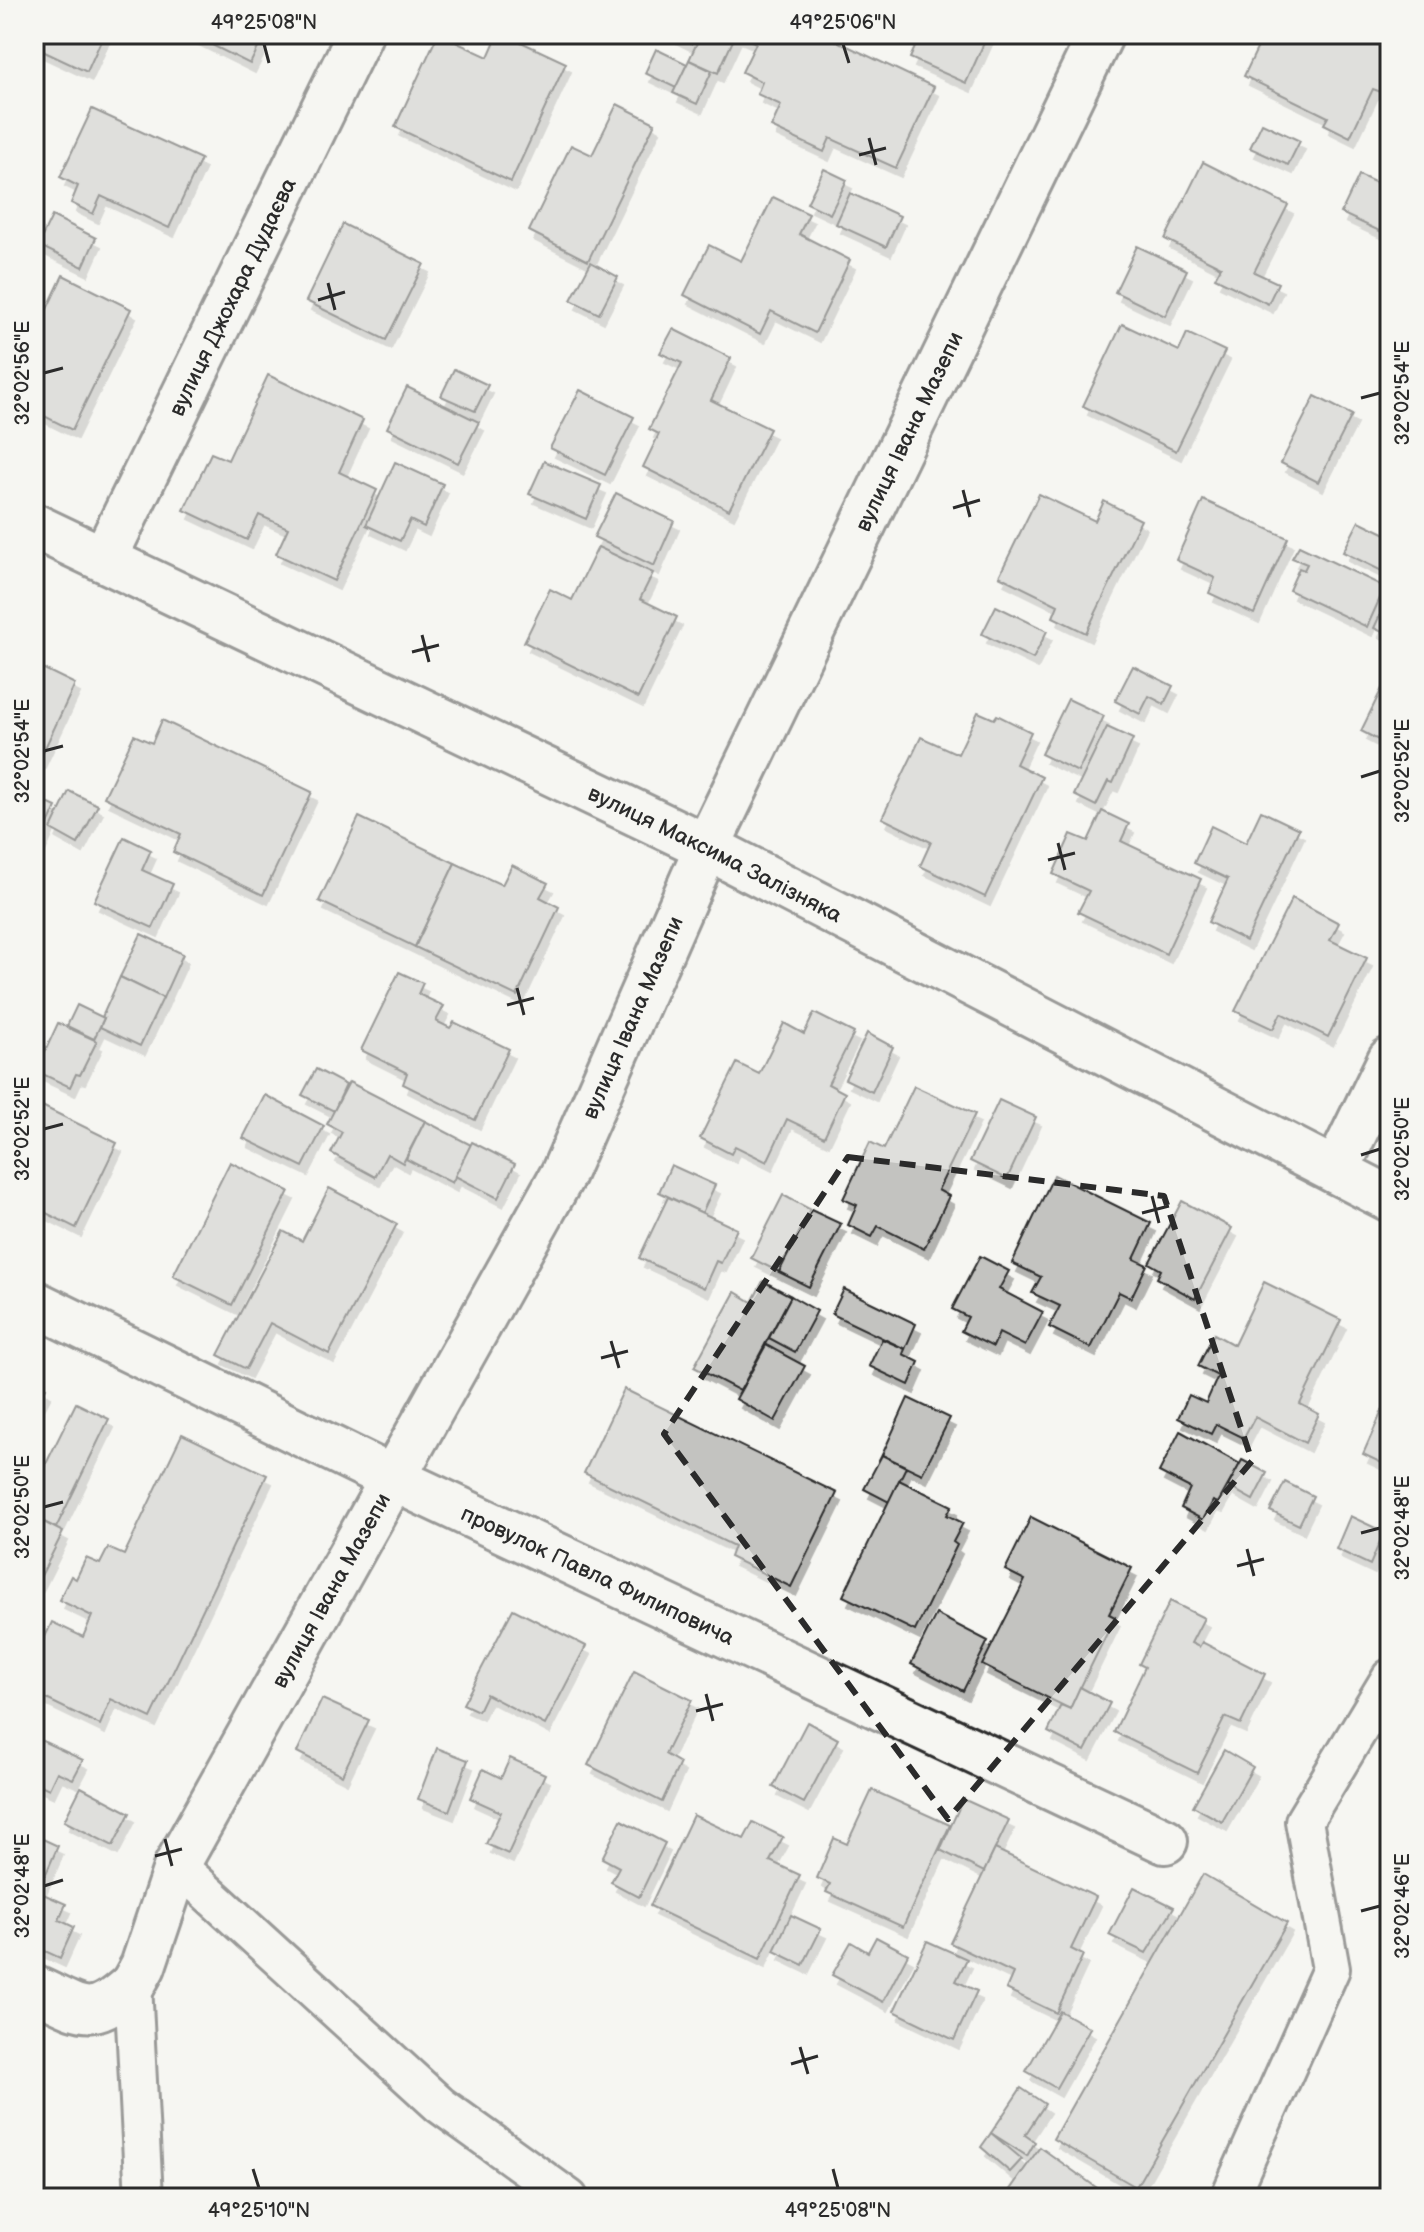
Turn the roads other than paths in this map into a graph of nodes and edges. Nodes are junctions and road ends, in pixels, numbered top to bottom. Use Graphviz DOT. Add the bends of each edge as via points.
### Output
graph roads {
  1 [pos="360,34"];
  2 [pos="1101,34"];
  3 [pos="34,526"];
  4 [pos="104,559"];
  5 [pos="707,847"];
  6 [pos="1390,1060"];
  7 [pos="1336,1171"];
  8 [pos="1390,1199"];
  9 [pos="34,1303"];
  10 [pos="392,1478"];
  11 [pos="1390,1678"];
  12 [pos="1165,1841"];
  13 [pos="177,1865"];
  14 [pos="133,1984"];
  15 [pos="34,1988"];
  16 [pos="144,2198"];
  17 [pos="569,2198"];
  18 [pos="1229,2198"];
  1 -- 4 [label="street, вулиця Джохара Дудаєва"];
  2 -- 5 [label="street, вулиця Івана Мазепи"];
  3 -- 4 [label="street, вулиця Максима Залізняка"];
  4 -- 5 [label="street, вулиця Максима Залізняка"];
  5 -- 7 [label="street, вулиця Максима Залізняка"];
  5 -- 10 [label="street, вулиця Івана Мазепи" via="563,1174"];
  6 -- 7 [label="street"];
  7 -- 8 [label="street, вулиця Максима Залізняка"];
  9 -- 10 [label="street, провулок Павла Филиповича"];
  10 -- 12 [label="street, провулок Павла Филиповича"];
  10 -- 13 [label="street, вулиця Івана Мазепи"];
  11 -- 18 [label="lane" via="1304,1821 1331,1969"];
  13 -- 14 [label="street, вулиця Івана Мазепи"];
  13 -- 17 [label="lane" via="440,2105"];
  14 -- 15 [label="street" via="113,2003 87,2011"];
  14 -- 16 [label="lane"];
}
